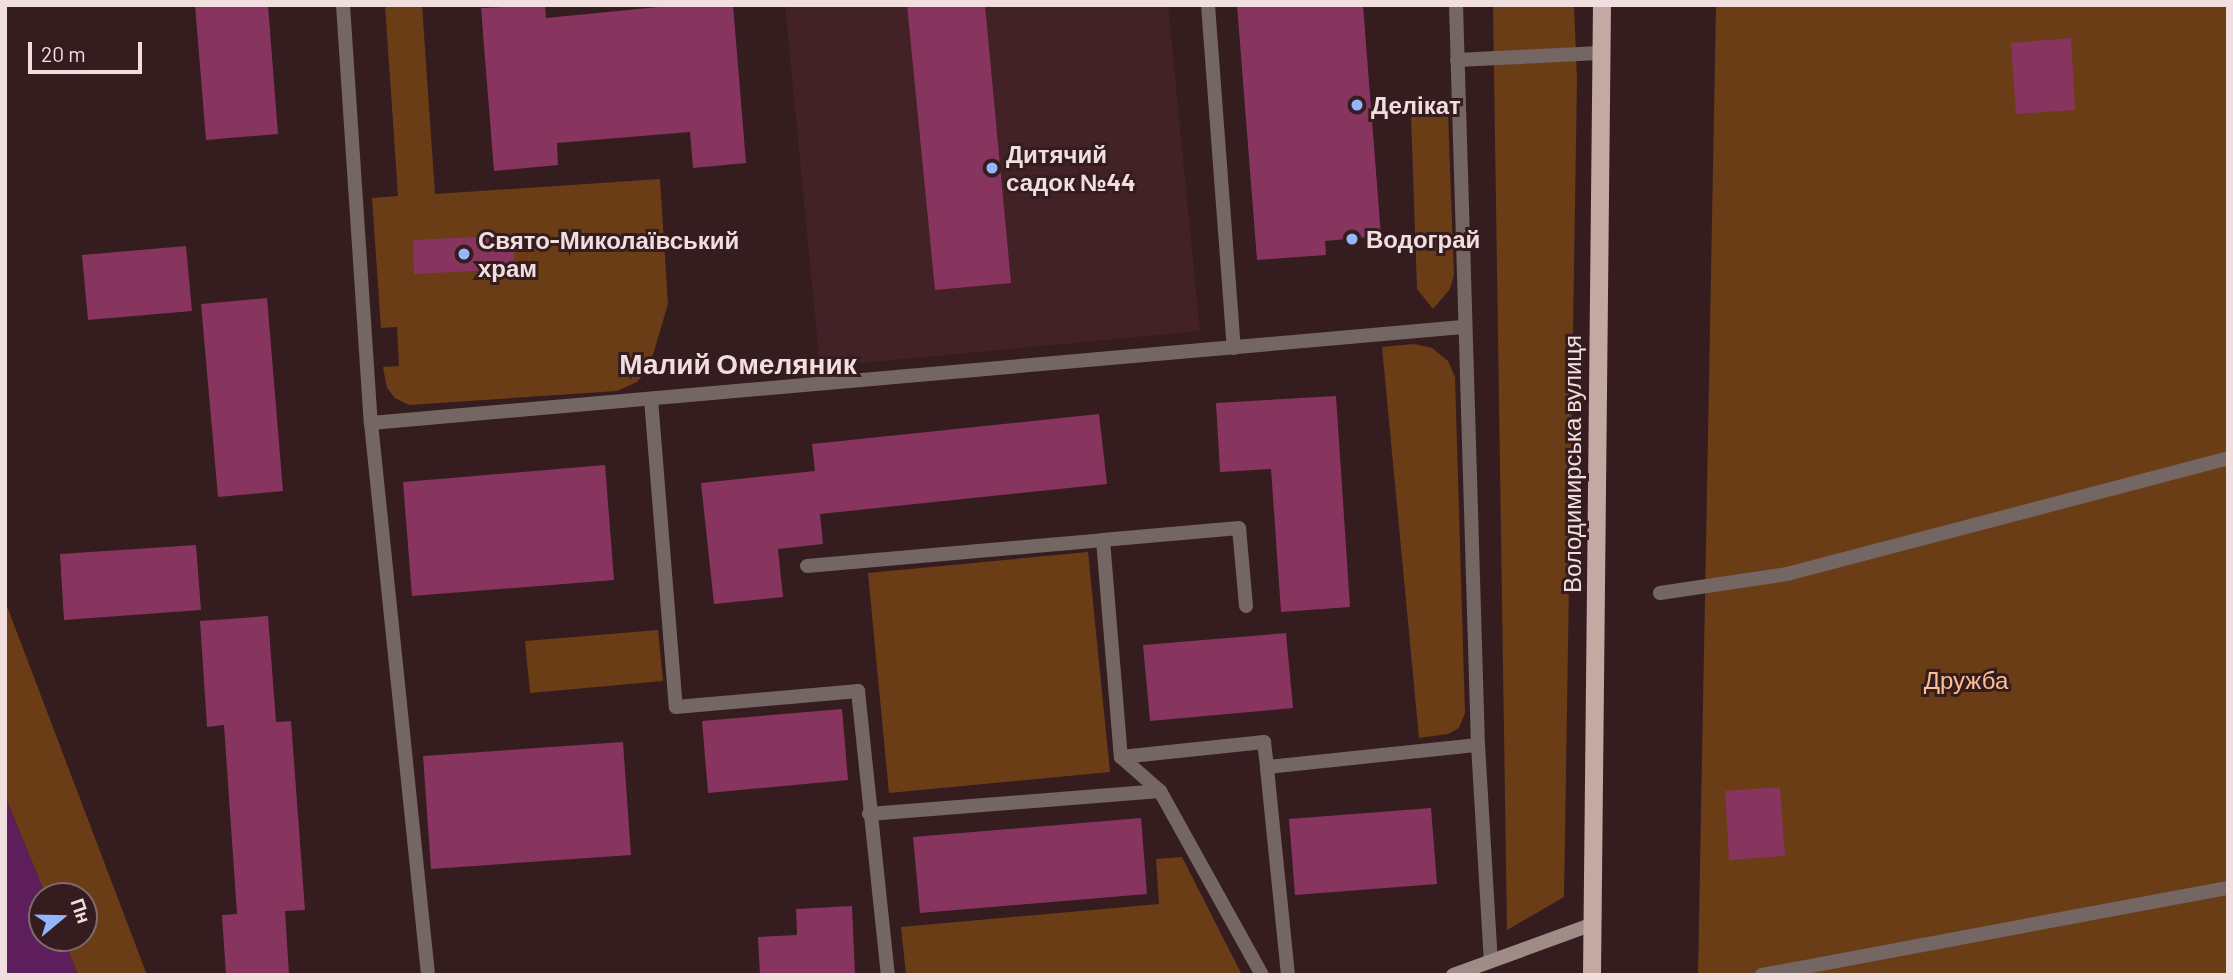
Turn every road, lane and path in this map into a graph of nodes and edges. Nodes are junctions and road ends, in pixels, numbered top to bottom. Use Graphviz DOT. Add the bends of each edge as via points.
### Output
graph roads {
  1 [pos="343,5"];
  2 [pos="1208,5"];
  3 [pos="1456,5"];
  4 [pos="1602,5"];
  5 [pos="1600,53"];
  6 [pos="1457,60"];
  7 [pos="1463,327"];
  8 [pos="1234,348"];
  9 [pos="651,399"];
  10 [pos="371,423"];
  11 [pos="2228,458"];
  12 [pos="1102,540"];
  13 [pos="807,566"];
  14 [pos="1661,593"];
  15 [pos="1246,606"];
  16 [pos="1478,745"];
  17 [pos="1121,757"];
  18 [pos="1266,767"];
  19 [pos="1160,791"];
  20 [pos="869,814"];
  21 [pos="2228,888"];
  22 [pos="1592,924"];
  23 [pos="1491,961"];
  24 [pos="428,975"];
  25 [pos="888,975"];
  26 [pos="1262,975"];
  27 [pos="1288,975"];
  28 [pos="1453,975"];
  29 [pos="1592,975"];
  30 [pos="1762,975"];
  1 -- 10 [label="lane"];
  2 -- 8 [label="lane"];
  3 -- 6 [label="lane"];
  4 -- 5 [label="main road, Володимирська вулиця"];
  5 -- 6 [label="lane"];
  5 -- 22 [label="main road, Володимирська вулиця"];
  6 -- 7 [label="lane"];
  7 -- 8 [label="lane"];
  7 -- 16 [label="lane"];
  8 -- 9 [label="lane"];
  9 -- 10 [label="lane"];
  9 -- 20 [label="lane" via="676,707 858,691"];
  10 -- 24 [label="lane"];
  11 -- 14 [label="lane" via="1787,574"];
  12 -- 13 [label="lane"];
  12 -- 15 [label="lane" via="1240,528"];
  12 -- 17 [label="lane"];
  16 -- 18 [label="lane"];
  16 -- 23 [label="lane"];
  17 -- 18 [label="lane" via="1264,743"];
  17 -- 19 [label="lane"];
  18 -- 27 [label="lane"];
  19 -- 20 [label="lane"];
  19 -- 26 [label="lane"];
  20 -- 25 [label="lane"];
  21 -- 30 [label="lane"];
  22 -- 23 [label="street"];
  22 -- 29 [label="main road, Володимирська вулиця"];
  23 -- 28 [label="street"];
}
